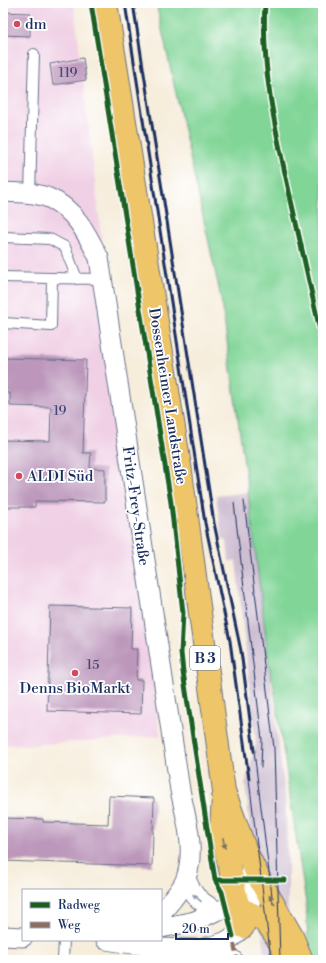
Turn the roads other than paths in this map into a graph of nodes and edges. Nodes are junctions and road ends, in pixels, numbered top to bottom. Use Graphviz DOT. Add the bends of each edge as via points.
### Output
graph roads {
  1 [pos="106,3"];
  2 [pos="34,54"];
  3 [pos="3,192"];
  4 [pos="30,194"];
  5 [pos="3,237"];
  6 [pos="3,277"];
  7 [pos="52,278"];
  8 [pos="77,279"];
  9 [pos="102,279"];
  10 [pos="3,323"];
  11 [pos="224,790"];
  12 [pos="251,862"];
  13 [pos="186,879"];
  14 [pos="216,911"];
  15 [pos="162,912"];
  16 [pos="244,916"];
  17 [pos="162,928"];
  18 [pos="3,936"];
  19 [pos="22,937"];
  20 [pos="64,941"];
  21 [pos="113,941"];
  22 [pos="204,948"];
  23 [pos="63,960"];
  24 [pos="233,960"];
  25 [pos="288,960"];
  26 [pos="302,960"];
  1 -- 11 [label="main road, Dossenheimer Landstraße / B 3" via="181,472"];
  2 -- 4 [label="lane"];
  3 -- 4 [label="street, Fritz-Frey-Straße"];
  4 -- 9 [label="street, Fritz-Frey-Straße" via="49,198 71,212 87,233 99,258"];
  5 -- 8 [label="lane" via="50,239 65,247"];
  6 -- 7 [label="lane"];
  7 -- 8 [label="lane"];
  7 -- 10 [label="lane" via="51,326"];
  8 -- 9 [label="lane"];
  9 -- 13 [label="street, Fritz-Frey-Straße" via="180,790 189,833 190,852"];
  11 -- 12 [label="main road, Dossenheimer Landstraße / B 3"];
  11 -- 16 [label="main road, Dossenheimer Landstraße / B 3, one-way" via="221,829"];
  12 -- 16 [label="street, Dossenheimer Landstraße" via="252,893"];
  26 -- 12 [label="main road, Dossenheimer Landstraße / B 3, one-way" via="292,936"];
  14 -- 13 [label="street, one-way" via="191,892"];
  13 -- 15 [label="street, Fritz-Frey-Straße"];
  14 -- 16 [label="street" via="226,908"];
  14 -- 17 [label="street" via="196,921"];
  16 -- 22 [label="street" via="227,940"];
  16 -- 25 [label="main road" via="267,923 272,928"];
  18 -- 19 [label="street"];
  20 -- 23 [label="lane"];
  21 -- 22 [label="street" via="164,948"];
  22 -- 24 [label="street"];
}
